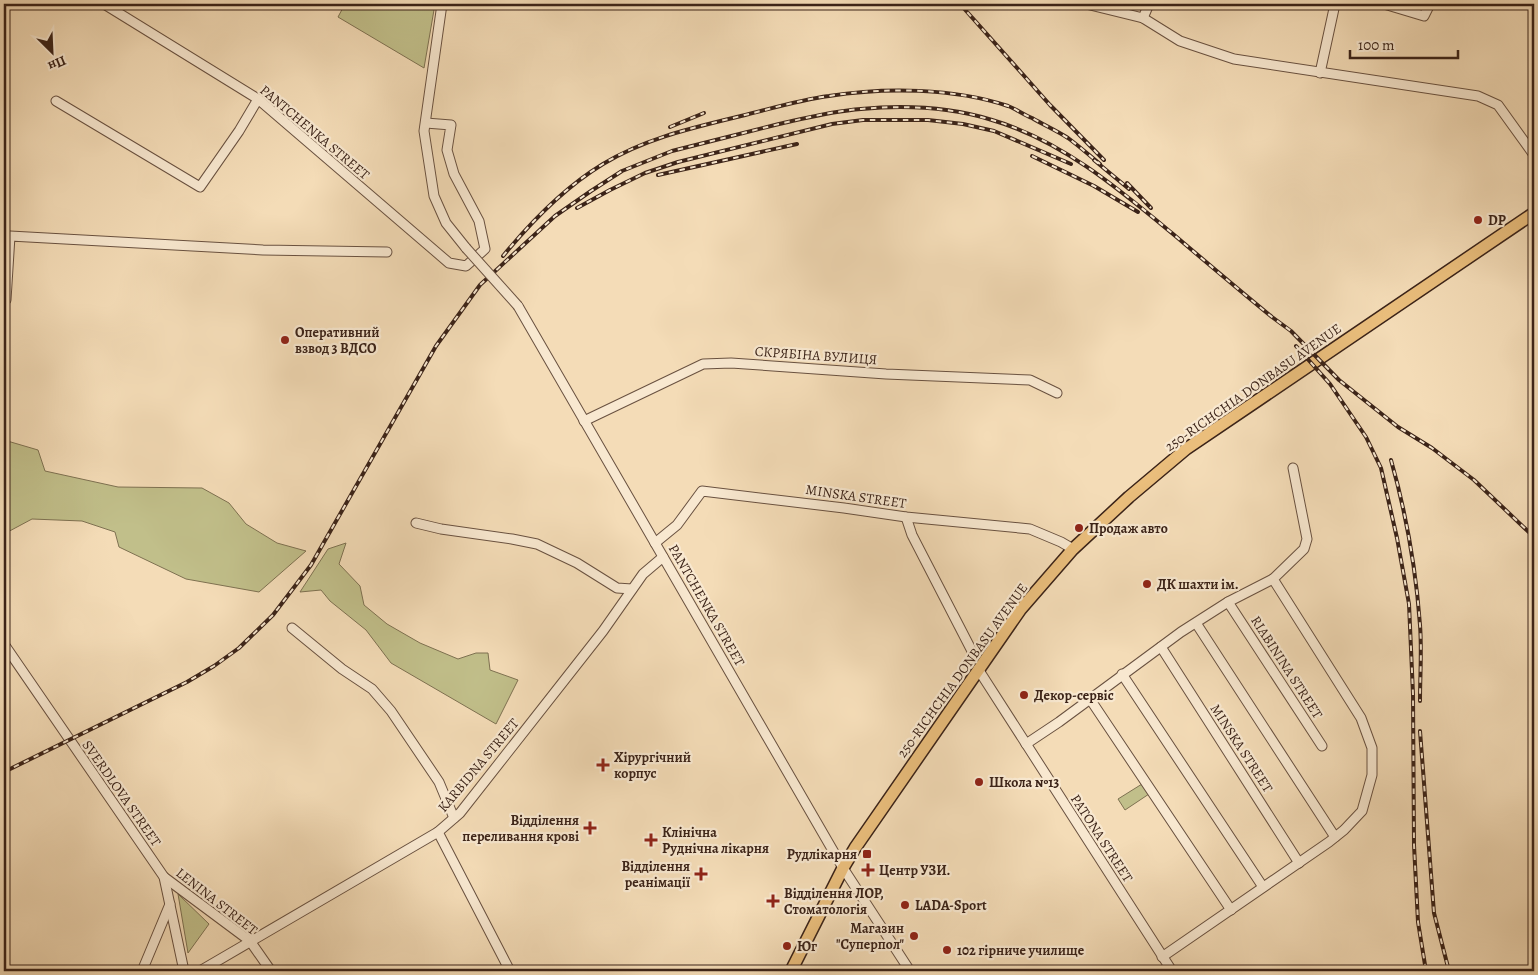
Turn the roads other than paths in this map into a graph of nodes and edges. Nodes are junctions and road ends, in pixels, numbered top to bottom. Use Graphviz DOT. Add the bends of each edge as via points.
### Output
graph roads {
  1 [pos="104,4"];
  2 [pos="442,4"];
  3 [pos="1086,4"];
  4 [pos="1148,4"];
  5 [pos="1335,4"];
  6 [pos="1384,4"];
  7 [pos="1430,4"];
  8 [pos="1143,18"];
  9 [pos="1320,72"];
  10 [pos="258,99"];
  11 [pos="56,101"];
  12 [pos="426,123"];
  13 [pos="1534,155"];
  14 [pos="1534,213"];
  15 [pos="387,252"];
  16 [pos="4,300"];
  17 [pos="1057,393"];
  18 [pos="584,421"];
  19 [pos="1293,468"];
  20 [pos="906,517"];
  21 [pos="416,523"];
  22 [pos="655,544"];
  23 [pos="1073,549"];
  24 [pos="663,557"];
  25 [pos="1273,578"];
  26 [pos="632,589"];
  27 [pos="1228,602"];
  28 [pos="1196,623"];
  29 [pos="292,628"];
  30 [pos="4,644"];
  31 [pos="1161,647"];
  32 [pos="974,655"];
  33 [pos="978,669"];
  34 [pos="1122,674"];
  35 [pos="1090,699"];
  36 [pos="1026,744"];
  37 [pos="1322,746"];
  38 [pos="454,818"];
  39 [pos="438,832"];
  40 [pos="1336,837"];
  41 [pos="1299,863"];
  42 [pos="843,868"];
  43 [pos="164,877"];
  44 [pos="1263,888"];
  45 [pos="170,904"];
  46 [pos="1231,910"];
  47 [pos="250,941"];
  48 [pos="1162,957"];
  49 [pos="142,971"];
  50 [pos="184,971"];
  51 [pos="200,971"];
  52 [pos="271,971"];
  53 [pos="510,971"];
  54 [pos="791,971"];
  55 [pos="910,971"];
  56 [pos="1172,971"];
  1 -- 10 [label="street, PANTCHENKA STREET"];
  2 -- 12 [label="street"];
  3 -- 8 [label="street"];
  4 -- 8 [label="street"];
  5 -- 9 [label="street"];
  6 -- 7 [label="street" via="1424,16"];
  8 -- 9 [label="street" via="1180,41 1234,59"];
  9 -- 13 [label="street" via="1478,96 1498,105"];
  10 -- 11 [label="street" via="200,187"];
  10 -- 12 [label="street, PANTCHENKA STREET" via="449,263 466,266 485,250 479,221 454,174 447,150 451,125"];
  12 -- 18 [label="street, PANTCHENKA STREET, bridge" via="424,131 434,196 446,223 518,306"];
  14 -- 23 [label="main road, 250-RICHCHIA DONBASU AVENUE" via="1186,449"];
  15 -- 16 [label="street" via="263,250 10,236"];
  17 -- 18 [label="street, СКРЯБІНА ВУЛИЦЯ" via="1030,380 702,364"];
  18 -- 22 [label="street, PANTCHENKA STREET"];
  19 -- 25 [label="street" via="1306,540 1304,549"];
  20 -- 22 [label="street, MINSKA STREET" via="702,491 677,525"];
  20 -- 23 [label="street, MINSKA STREET" via="1030,530"];
  20 -- 32 [label="street" via="912,535"];
  21 -- 26 [label="street" via="537,544 578,563 617,588"];
  22 -- 24 [label="street, PANTCHENKA STREET"];
  23 -- 33 [label="main road, 250-RICHCHIA DONBASU AVENUE" via="1020,610"];
  24 -- 26 [label="street, KARBIDNA STREET" via="643,574"];
  24 -- 42 [label="street, PANTCHENKA STREET"];
  25 -- 27 [label="street"];
  25 -- 40 [label="street" via="1357,711 1372,748 1372,775 1362,811"];
  26 -- 38 [label="street, KARBIDNA STREET" via="553,696"];
  27 -- 28 [label="street"];
  27 -- 37 [label="street, RIABININA STREET"];
  28 -- 31 [label="street"];
  28 -- 40 [label="street"];
  29 -- 38 [label="street" via="372,689 391,711 439,782"];
  30 -- 43 [label="street, SVERDLOVA STREET"];
  31 -- 34 [label="street"];
  31 -- 41 [label="street, MINSKA STREET"];
  33 -- 36 [label="street, PATONA STREET"];
  33 -- 42 [label="main road, 250-RICHCHIA DONBASU AVENUE"];
  34 -- 35 [label="street"];
  34 -- 44 [label="street"];
  35 -- 36 [label="street"];
  35 -- 46 [label="street"];
  36 -- 48 [label="street, PATONA STREET"];
  38 -- 39 [label="street, KARBIDNA STREET"];
  39 -- 47 [label="street, KARBIDNA STREET"];
  39 -- 53 [label="street"];
  40 -- 41 [label="street"];
  41 -- 44 [label="street"];
  42 -- 54 [label="main road, 250-RICHCHIA DONBASU AVENUE"];
  42 -- 55 [label="street, PANTCHENKA STREET"];
  43 -- 45 [label="street, SVERDLOVA STREET"];
  43 -- 47 [label="street, LENINA STREET"];
  44 -- 46 [label="street"];
  45 -- 49 [label="street"];
  45 -- 50 [label="street, SVERDLOVA STREET"];
  46 -- 48 [label="street"];
  47 -- 51 [label="street, KARBIDNA STREET"];
  47 -- 52 [label="street, LENINA STREET"];
  48 -- 56 [label="street, PATONA STREET"];
}
